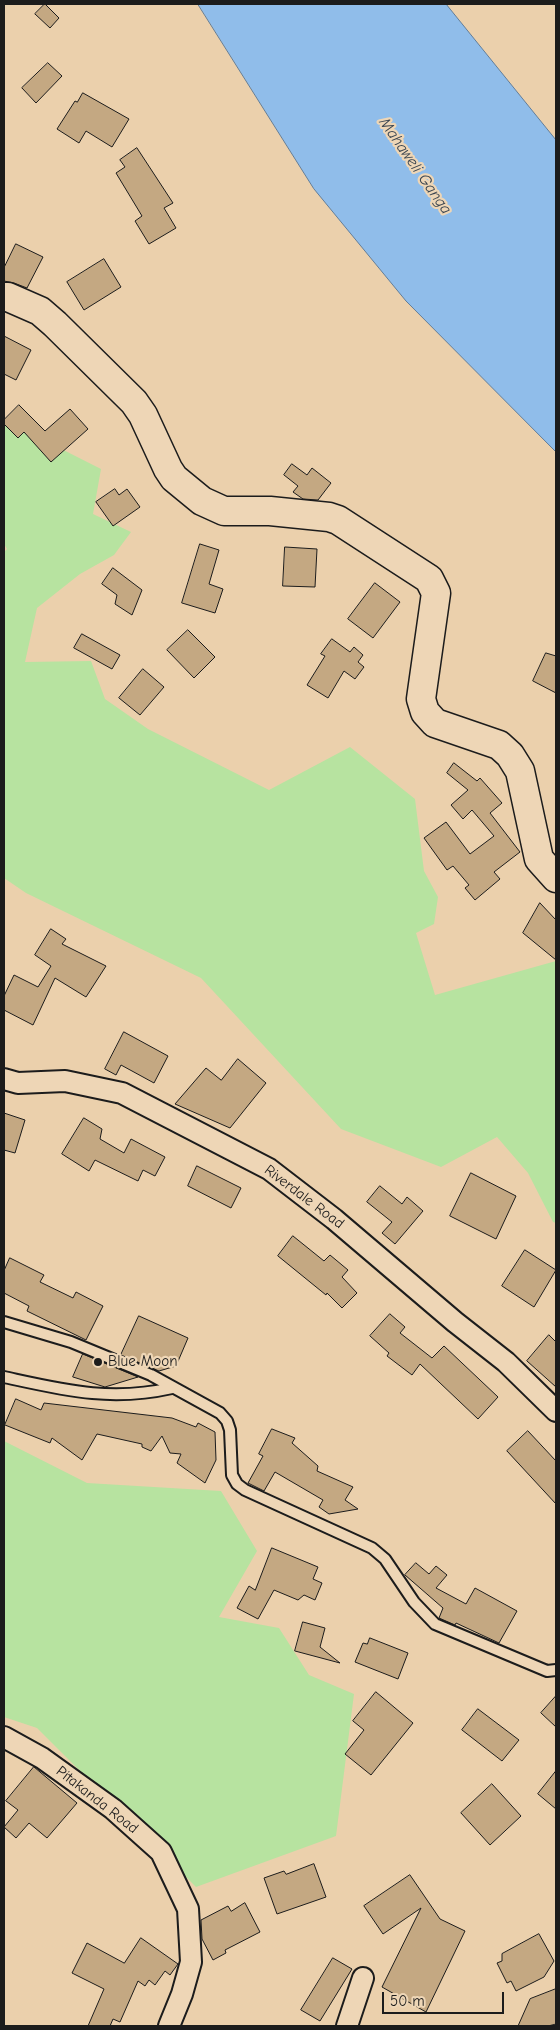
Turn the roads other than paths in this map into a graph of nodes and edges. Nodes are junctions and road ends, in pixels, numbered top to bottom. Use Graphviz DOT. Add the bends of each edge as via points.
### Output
graph roads {
  1 [pos="4,297"];
  2 [pos="556,878"];
  3 [pos="4,1079"];
  4 [pos="4,1322"];
  5 [pos="4,1377"];
  6 [pos="172,1388"];
  7 [pos="556,1411"];
  8 [pos="556,1670"];
  9 [pos="4,1737"];
  10 [pos="363,1978"];
  11 [pos="169,2026"];
  12 [pos="347,2026"];
  1 -- 2 [label="street" via="40,311 134,402 174,478 202,501 224,511 270,511 338,520 429,579 436,593 421,699 425,712 435,723 499,746 510,755 520,771 539,858"];
  3 -- 7 [label="street, Riverdale Road" via="18,1083 65,1081 122,1093 269,1169 506,1362"];
  4 -- 6 [label="lane" via="71,1342 150,1375"];
  5 -- 6 [label="lane" via="69,1391 124,1396"];
  6 -- 8 [label="lane" via="220,1413 227,1420 232,1475 241,1487 372,1548 385,1559 414,1602 435,1624 547,1670"];
  9 -- 11 [label="street, Pitakanda Road" via="42,1758 113,1809 161,1852 188,1909 191,1962"];
  10 -- 12 [label="street"];
}
